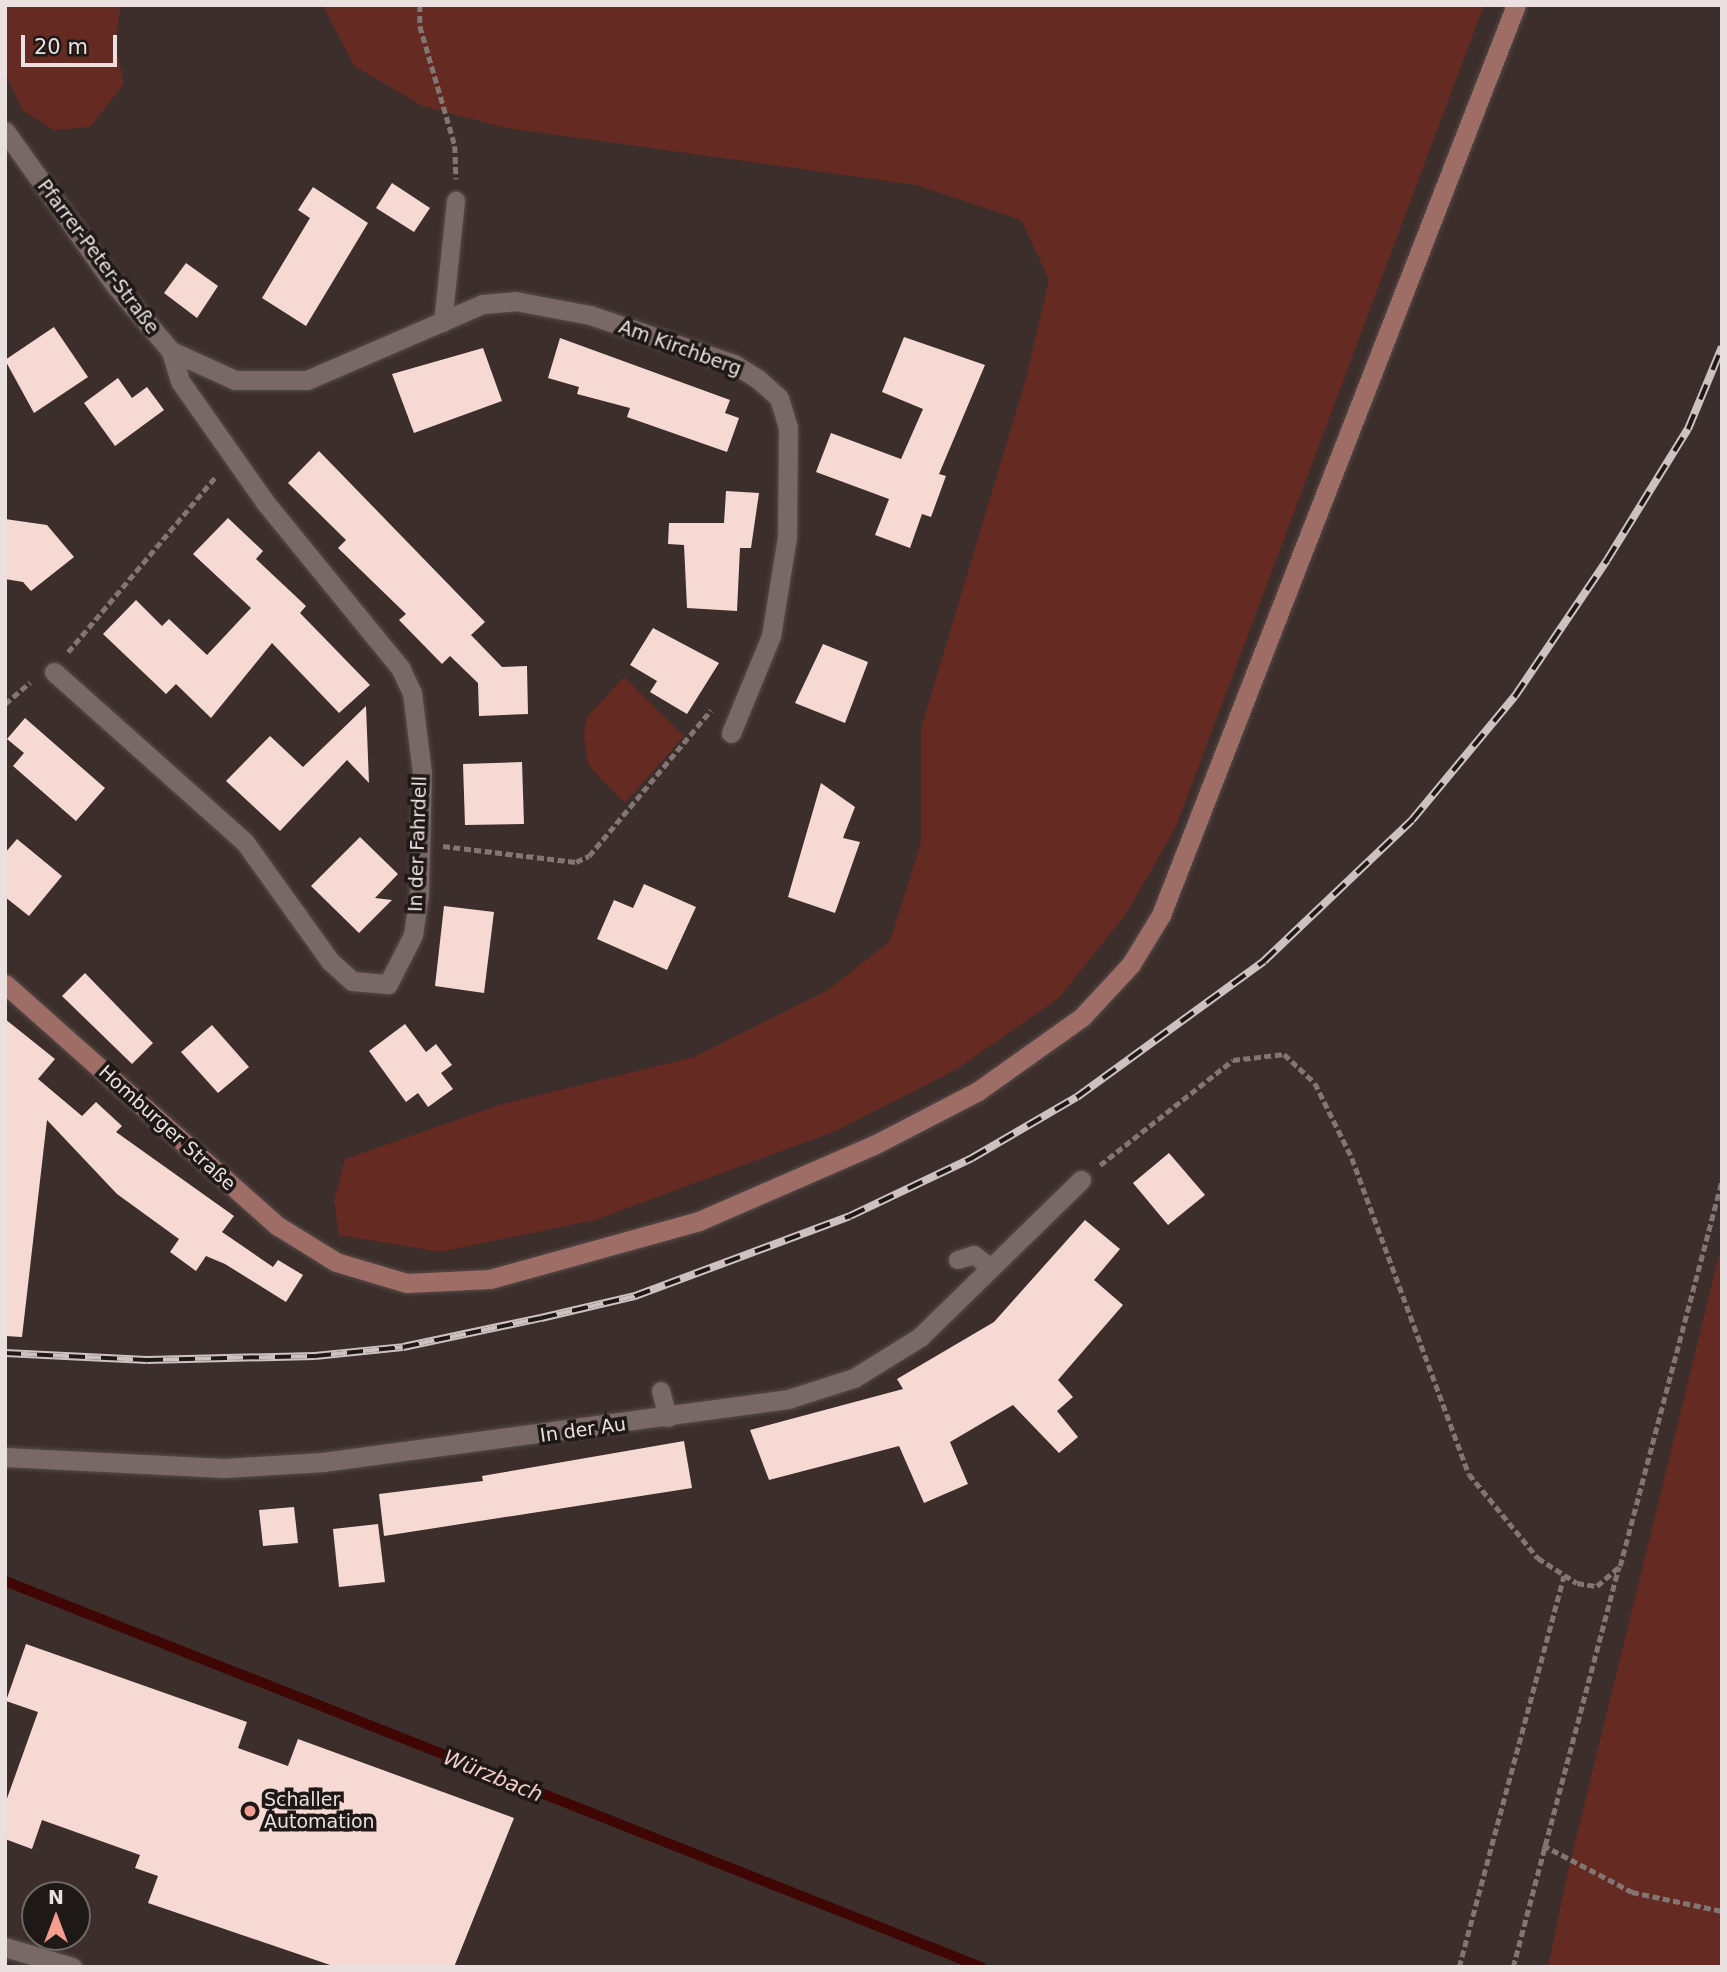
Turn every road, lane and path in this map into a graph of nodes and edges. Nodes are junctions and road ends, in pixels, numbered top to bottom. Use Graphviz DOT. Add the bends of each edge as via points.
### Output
graph roads {
  1 [pos="421,5"];
  2 [pos="1516,5"];
  3 [pos="5,131"];
  4 [pos="456,201"];
  5 [pos="443,323"];
  6 [pos="171,351"];
  7 [pos="234,455"];
  8 [pos="54,672"];
  9 [pos="717,702"];
  10 [pos="5,704"];
  11 [pos="731,733"];
  12 [pos="422,844"];
  13 [pos="5,984"];
  14 [pos="1081,1180"];
  15 [pos="1722,1180"];
  16 [pos="958,1260"];
  17 [pos="991,1268"];
  18 [pos="662,1391"];
  19 [pos="668,1418"];
  20 [pos="5,1457"];
  21 [pos="1620,1566"];
  22 [pos="1564,1576"];
  23 [pos="1543,1845"];
  24 [pos="1722,1911"];
  25 [pos="5,1947"];
  26 [pos="72,1967"];
  27 [pos="1459,1967"];
  28 [pos="1513,1967"];
  1 -- 4 [label="path" via="420,26 455,146"];
  2 -- 13 [label="main road, Homburger Straße" via="1188,858 1131,964 1082,1017 978,1091 874,1146 699,1221 576,1260 479,1280 407,1283 336,1262 229,1185"];
  3 -- 6 [label="street, Pfarrer-Peter-Straße" via="98,263"];
  4 -- 5 [label="lane"];
  5 -- 6 [label="street, Pfarrer-Peter-Straße" via="307,380 235,380"];
  5 -- 11 [label="street, Am Kirchberg" via="483,304 547,304 734,364 779,398 790,462 782,594"];
  6 -- 7 [label="street, In der Fahrdell" via="180,381"];
  7 -- 8 [label="path"];
  7 -- 12 [label="street, In der Fahrdell" via="302,552 401,669 419,725"];
  8 -- 10 [label="path" via="23,685"];
  8 -- 12 [label="street, In der Fahrdell" via="244,841 330,961 352,981 388,984 401,967 413,935"];
  9 -- 12 [label="path" via="589,856 576,862"];
  14 -- 17 [label="street, In der Au"];
  14 -- 22 [label="path" via="1233,1060 1284,1054 1315,1083 1352,1158 1469,1474 1514,1535"];
  15 -- 21 [label="path"];
  16 -- 17 [label="lane" via="974,1255"];
  17 -- 19 [label="street, In der Au" via="920,1337 854,1378 788,1399"];
  18 -- 19 [label="lane"];
  19 -- 20 [label="street, In der Au" via="273,1465"];
  21 -- 22 [label="path" via="1597,1586"];
  21 -- 23 [label="path"];
  22 -- 27 [label="path"];
  23 -- 24 [label="path" via="1632,1892"];
  23 -- 28 [label="path"];
  25 -- 26 [label="street"];
}
